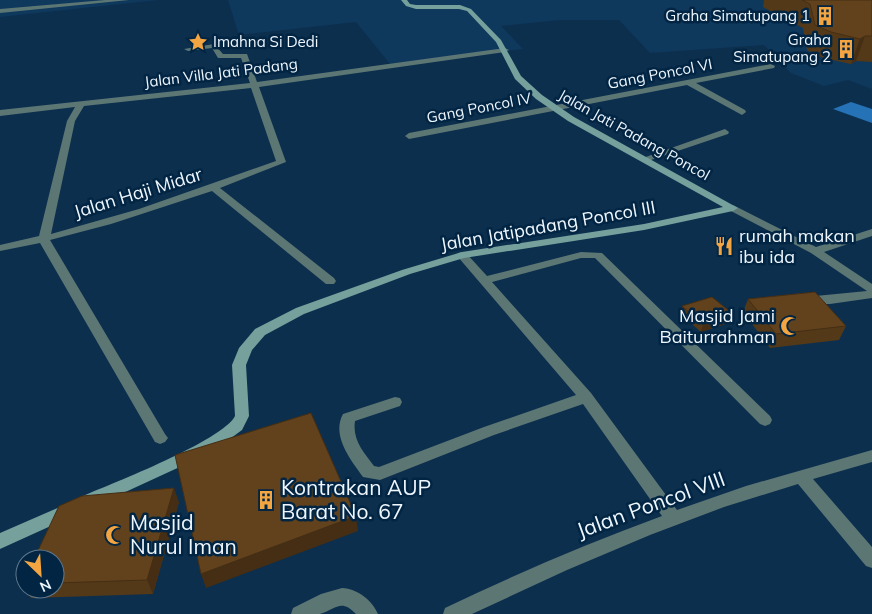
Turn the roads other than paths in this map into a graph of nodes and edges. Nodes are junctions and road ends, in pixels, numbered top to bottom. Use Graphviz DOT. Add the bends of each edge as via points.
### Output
graph roads {
  1 [pos="126,0"];
  2 [pos="404,0"];
  3 [pos="0,11"];
  4 [pos="188,49"];
  5 [pos="505,50"];
  6 [pos="771,66"];
  7 [pos="690,83"];
  8 [pos="256,85"];
  9 [pos="81,104"];
  10 [pos="554,108"];
  11 [pos="742,112"];
  12 [pos="0,113"];
  13 [pos="725,132"];
  14 [pos="409,136"];
  15 [pos="645,159"];
  16 [pos="213,187"];
  17 [pos="733,208"];
  18 [pos="872,232"];
  19 [pos="44,240"];
  20 [pos="0,248"];
  21 [pos="815,250"];
  22 [pos="462,255"];
  23 [pos="484,280"];
  24 [pos="330,281"];
  25 [pos="872,289"];
  26 [pos="872,294"];
  27 [pos="793,301"];
  28 [pos="586,397"];
  29 [pos="395,402"];
  30 [pos="766,420"];
  31 [pos="160,438"];
  32 [pos="872,456"];
  33 [pos="801,476"];
  34 [pos="673,518"];
  35 [pos="0,541"];
  36 [pos="872,560"];
  37 [pos="300,614"];
  38 [pos="369,614"];
  39 [pos="452,614"];
  1 -- 3 [label="street"];
  2 -- 5 [label="street, Jalan Jati Padang Poncol" via="416,8 465,8"];
  4 -- 8 [label="street" via="214,46 221,56 243,55"];
  5 -- 8 [label="street, Jalan Villa Jati Padang"];
  5 -- 10 [label="street, Jalan Jati Padang Poncol" via="518,77"];
  6 -- 7 [label="street, Gang Poncol VI"];
  7 -- 10 [label="street, Gang Poncol VI"];
  7 -- 11 [label="street"];
  8 -- 9 [label="street, Jalan Villa Jati Padang"];
  8 -- 16 [label="street" via="281,162"];
  9 -- 12 [label="street, Jalan Villa Jati Padang"];
  9 -- 19 [label="street" via="71,121"];
  10 -- 14 [label="street, Gang Poncol IV"];
  10 -- 15 [label="street, Jalan Jati Padang Poncol"];
  13 -- 15 [label="street"];
  15 -- 17 [label="street, Jalan Jati Padang Poncol"];
  16 -- 19 [label="street, Jalan Haji Midar"];
  16 -- 24 [label="street, Jalan Haji Midar"];
  17 -- 21 [label="street, Jalan Jati Padang Poncol"];
  17 -- 22 [label="street, Jalan Jatipadang Poncol III" via="644,226"];
  18 -- 21 [label="street"];
  19 -- 20 [label="street, Jalan Haji Midar"];
  19 -- 31 [label="street"];
  21 -- 25 [label="street, Jalan Jati Padang Poncol"];
  22 -- 23 [label="street"];
  22 -- 35 [label="street, Jalan Jatipadang Poncol III" via="329,299 260,332 246,348 240,365 242,416 237,426 178,461"];
  23 -- 28 [label="street"];
  23 -- 30 [label="street" via="581,254 598,255"];
  26 -- 27 [label="street"];
  28 -- 29 [label="street" via="380,474 369,472 347,440 348,418"];
  28 -- 34 [label="street"];
  32 -- 33 [label="street, Jalan Poncol VIII"];
  33 -- 34 [label="street, Jalan Poncol VIII"];
  33 -- 36 [label="street"];
  34 -- 39 [label="street, Jalan Poncol VIII" via="541,571"];
  37 -- 38 [label="street" via="337,597 347,597 354,599"];
}
